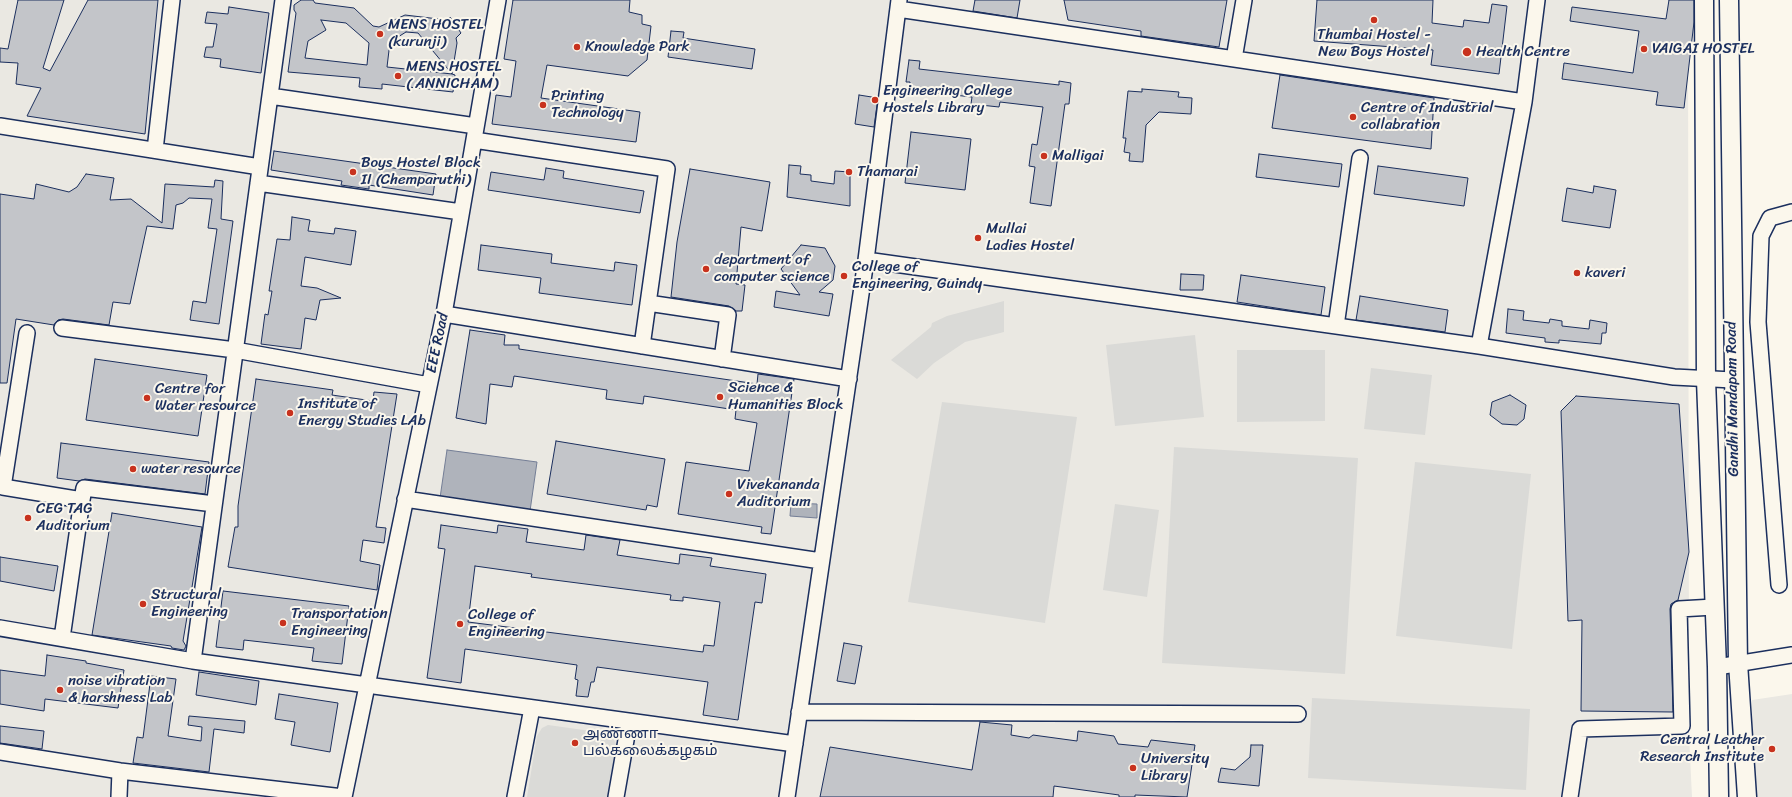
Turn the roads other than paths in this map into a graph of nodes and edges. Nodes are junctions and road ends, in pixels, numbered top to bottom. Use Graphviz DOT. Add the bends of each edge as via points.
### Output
graph roads {
  1 [pos="172,0"];
  2 [pos="283,0"];
  3 [pos="496,0"];
  4 [pos="1244,0"];
  5 [pos="1537,0"];
  6 [pos="1704,0"];
  7 [pos="1729,0"];
  8 [pos="899,5"];
  9 [pos="1234,59"];
  10 [pos="270,96"];
  11 [pos="1524,102"];
  12 [pos="0,126"];
  13 [pos="475,133"];
  14 [pos="155,150"];
  15 [pos="1360,158"];
  16 [pos="260,167"];
  17 [pos="258,183"];
  18 [pos="461,212"];
  19 [pos="1792,212"];
  20 [pos="866,260"];
  21 [pos="648,303"];
  22 [pos="444,314"];
  23 [pos="1336,326"];
  24 [pos="62,328"];
  25 [pos="28,333"];
  26 [pos="642,346"];
  27 [pos="1479,346"];
  28 [pos="235,350"];
  29 [pos="722,359"];
  30 [pos="849,379"];
  31 [pos="1706,380"];
  32 [pos="1733,380"];
  33 [pos="429,385"];
  34 [pos="406,499"];
  35 [pos="82,500"];
  36 [pos="214,504"];
  37 [pos="821,561"];
  38 [pos="1780,585"];
  39 [pos="1714,607"];
  40 [pos="0,628"];
  41 [pos="62,638"];
  42 [pos="1792,655"];
  43 [pos="193,661"];
  44 [pos="1738,663"];
  45 [pos="1717,666"];
  46 [pos="369,684"];
  47 [pos="532,708"];
  48 [pos="799,712"];
  49 [pos="1298,714"];
  50 [pos="629,723"];
  51 [pos="795,744"];
  52 [pos="0,752"];
  53 [pos="120,771"];
  54 [pos="119,797"];
  55 [pos="344,797"];
  56 [pos="515,797"];
  57 [pos="616,797"];
  58 [pos="787,797"];
  59 [pos="1570,797"];
  60 [pos="1719,797"];
  61 [pos="1747,797"];
  1 -- 14 [label="lane"];
  2 -- 10 [label="lane"];
  3 -- 13 [label="lane, EEE Road"];
  4 -- 9 [label="lane"];
  5 -- 11 [label="lane"];
  6 -- 31 [label="main road, Gandhi Mandapam Road"];
  7 -- 32 [label="main road, Gandhi Mandapam Road"];
  8 -- 9 [label="lane"];
  8 -- 20 [label="lane"];
  9 -- 11 [label="lane"];
  10 -- 13 [label="lane"];
  10 -- 16 [label="lane"];
  11 -- 27 [label="lane"];
  12 -- 14 [label="lane"];
  13 -- 18 [label="lane, EEE Road"];
  13 -- 21 [label="lane" via="667,169"];
  14 -- 16 [label="lane"];
  15 -- 23 [label="lane"];
  16 -- 17 [label="lane"];
  17 -- 18 [label="lane"];
  17 -- 28 [label="lane"];
  18 -- 22 [label="lane, EEE Road"];
  19 -- 38 [label="lane" via="1770,218 1761,236 1758,314"];
  20 -- 23 [label="lane"];
  20 -- 30 [label="lane"];
  21 -- 26 [label="lane"];
  21 -- 29 [label="lane" via="728,315"];
  22 -- 26 [label="lane"];
  22 -- 33 [label="lane, EEE Road"];
  23 -- 27 [label="lane"];
  24 -- 28 [label="lane"];
  25 -- 35 [label="lane" via="3,487"];
  26 -- 29 [label="lane"];
  27 -- 31 [label="lane"];
  28 -- 33 [label="lane"];
  28 -- 36 [label="lane"];
  29 -- 30 [label="lane"];
  30 -- 37 [label="lane"];
  31 -- 32 [label="lane"];
  31 -- 39 [label="main road, Gandhi Mandapam Road"];
  32 -- 44 [label="main road, Gandhi Mandapam Road"];
  33 -- 34 [label="lane, EEE Road"];
  34 -- 37 [label="lane"];
  34 -- 46 [label="lane, EEE Road"];
  35 -- 36 [label="lane" via="84,488"];
  35 -- 41 [label="lane"];
  36 -- 43 [label="lane"];
  37 -- 48 [label="lane"];
  39 -- 45 [label="main road, Gandhi Mandapam Road"];
  39 -- 59 [label="lane" via="1679,609 1682,726 1580,729"];
  40 -- 41 [label="lane"];
  41 -- 43 [label="lane"];
  42 -- 44 [label="lane"];
  43 -- 46 [label="lane"];
  44 -- 45 [label="lane"];
  44 -- 61 [label="main road, Gandhi Mandapam Road"];
  45 -- 60 [label="main road, Gandhi Mandapam Road"];
  46 -- 47 [label="lane"];
  46 -- 55 [label="lane, EEE Road"];
  47 -- 50 [label="lane"];
  47 -- 56 [label="lane"];
  48 -- 49 [label="lane"];
  48 -- 51 [label="lane"];
  50 -- 51 [label="lane"];
  50 -- 57 [label="lane"];
  51 -- 58 [label="lane"];
  52 -- 53 [label="lane"];
  53 -- 54 [label="lane"];
  53 -- 55 [label="lane"];
}
